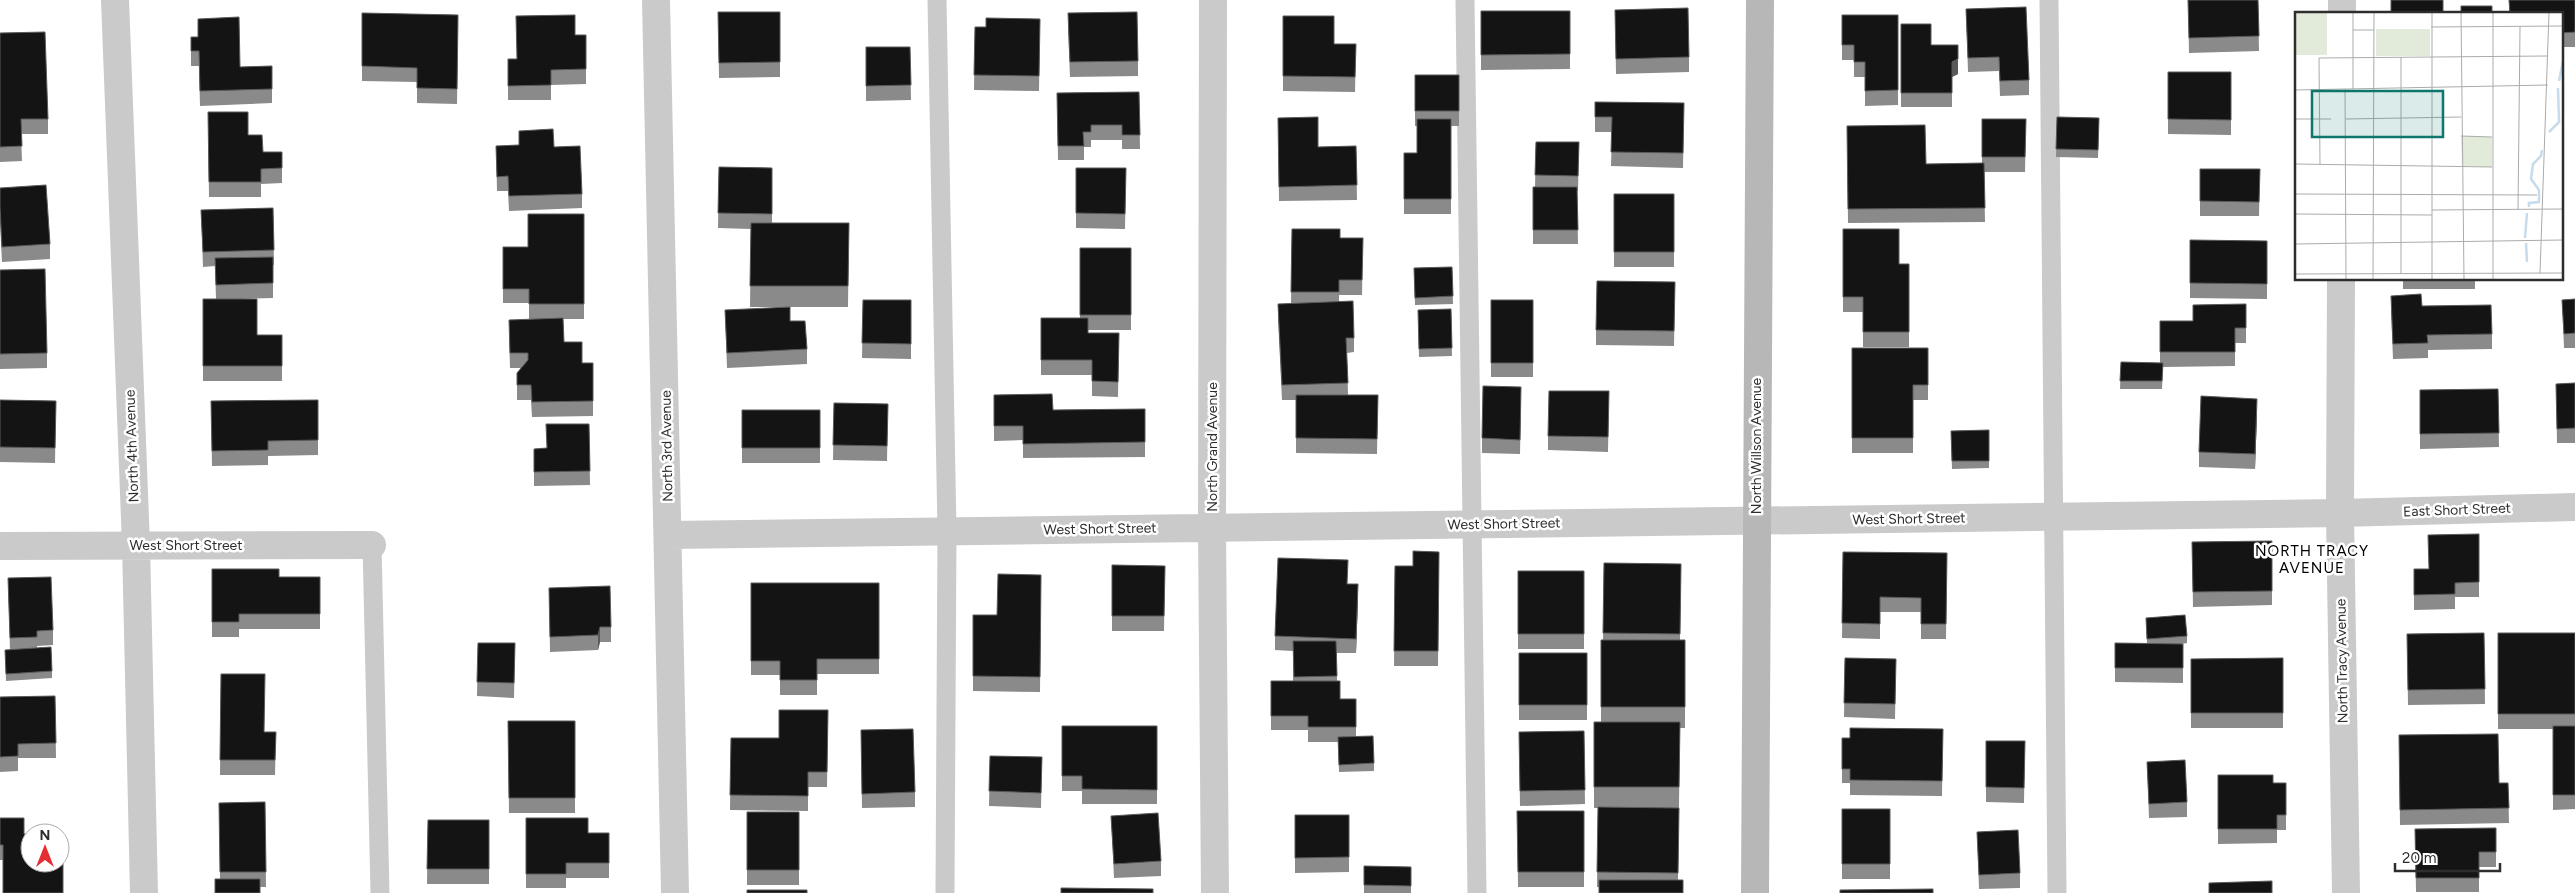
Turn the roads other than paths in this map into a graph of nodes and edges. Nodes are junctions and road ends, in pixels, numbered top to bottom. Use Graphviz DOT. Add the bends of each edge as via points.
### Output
graph roads {
  1 [pos="115,0"];
  2 [pos="656,0"];
  3 [pos="937,0"];
  4 [pos="1213,0"];
  5 [pos="1465,0"];
  6 [pos="1760,0"];
  7 [pos="2048,0"];
  8 [pos="2341,280"];
  9 [pos="2575,507"];
  10 [pos="2340,513"];
  11 [pos="2053,517"];
  12 [pos="1756,521"];
  13 [pos="1472,524"];
  14 [pos="1212,528"];
  15 [pos="946,531"];
  16 [pos="669,535"];
  17 [pos="136,545"];
  18 [pos="372,545"];
  19 [pos="0,546"];
  20 [pos="144,893"];
  21 [pos="380,893"];
  22 [pos="675,893"];
  23 [pos="945,893"];
  24 [pos="1215,893"];
  25 [pos="1477,893"];
  26 [pos="1755,893"];
  27 [pos="2057,893"];
  28 [pos="2346,893"];
  1 -- 17 [label="street, North 4th Avenue"];
  2 -- 16 [label="street, North 3rd Avenue"];
  3 -- 15 [label="lane"];
  4 -- 14 [label="street, North Grand Avenue"];
  5 -- 13 [label="lane"];
  6 -- 12 [label="street, North Willson Avenue"];
  7 -- 11 [label="lane"];
  8 -- 10 [label="street, North Tracy Avenue"];
  9 -- 10 [label="street, East Short Street"];
  10 -- 11 [label="street, West Short Street"];
  10 -- 28 [label="street, North Tracy Avenue"];
  11 -- 12 [label="street, West Short Street"];
  11 -- 27 [label="lane"];
  12 -- 13 [label="street, West Short Street"];
  12 -- 26 [label="street, North Willson Avenue"];
  13 -- 14 [label="street, West Short Street"];
  13 -- 25 [label="lane"];
  14 -- 15 [label="street, West Short Street"];
  14 -- 24 [label="street, North Grand Avenue"];
  15 -- 16 [label="street, West Short Street"];
  15 -- 23 [label="lane"];
  16 -- 22 [label="street, North 3rd Avenue"];
  17 -- 18 [label="street, West Short Street"];
  17 -- 19 [label="street, West Short Street"];
  17 -- 20 [label="street, North 4th Avenue"];
  18 -- 21 [label="lane"];
}
